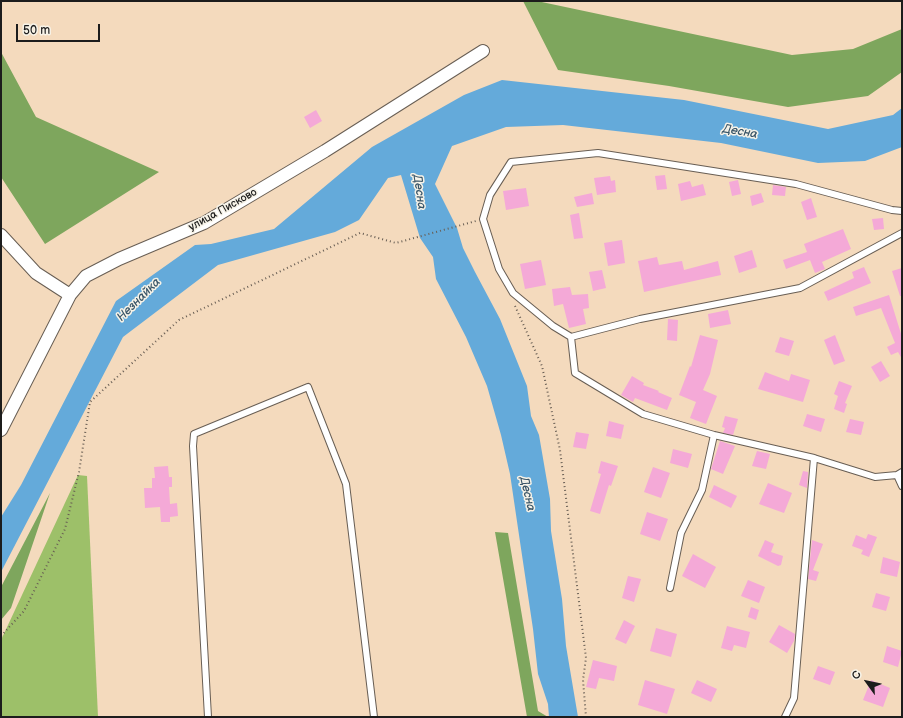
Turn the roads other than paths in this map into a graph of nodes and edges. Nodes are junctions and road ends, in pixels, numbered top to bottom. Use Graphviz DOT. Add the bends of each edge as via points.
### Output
graph roads {
  1 [pos="483,51"];
  2 [pos="902,211"];
  3 [pos="902,232"];
  4 [pos="1,235"];
  5 [pos="70,295"];
  6 [pos="571,337"];
  7 [pos="1,430"];
  8 [pos="714,435"];
  9 [pos="814,458"];
  10 [pos="900,473"];
  11 [pos="902,486"];
  12 [pos="670,588"];
  13 [pos="208,717"];
  14 [pos="374,717"];
  15 [pos="785,717"];
  1 -- 5 [label="street, улица Писково" via="204,224 119,259 86,276"];
  2 -- 6 [label="lane" via="796,184 598,153 511,162 490,195 483,219 499,269 512,293"];
  3 -- 6 [label="lane" via="800,288 640,319"];
  4 -- 5 [label="street" via="36,273"];
  5 -- 7 [label="street, улица Писково"];
  6 -- 8 [label="lane" via="575,373 643,414"];
  8 -- 9 [label="lane"];
  8 -- 12 [label="lane" via="702,490 681,533"];
  9 -- 10 [label="lane" via="875,477"];
  9 -- 15 [label="lane" via="794,698"];
  10 -- 11 [label="lane"];
  13 -- 14 [label="lane" via="194,434 308,387 346,484"];
}
